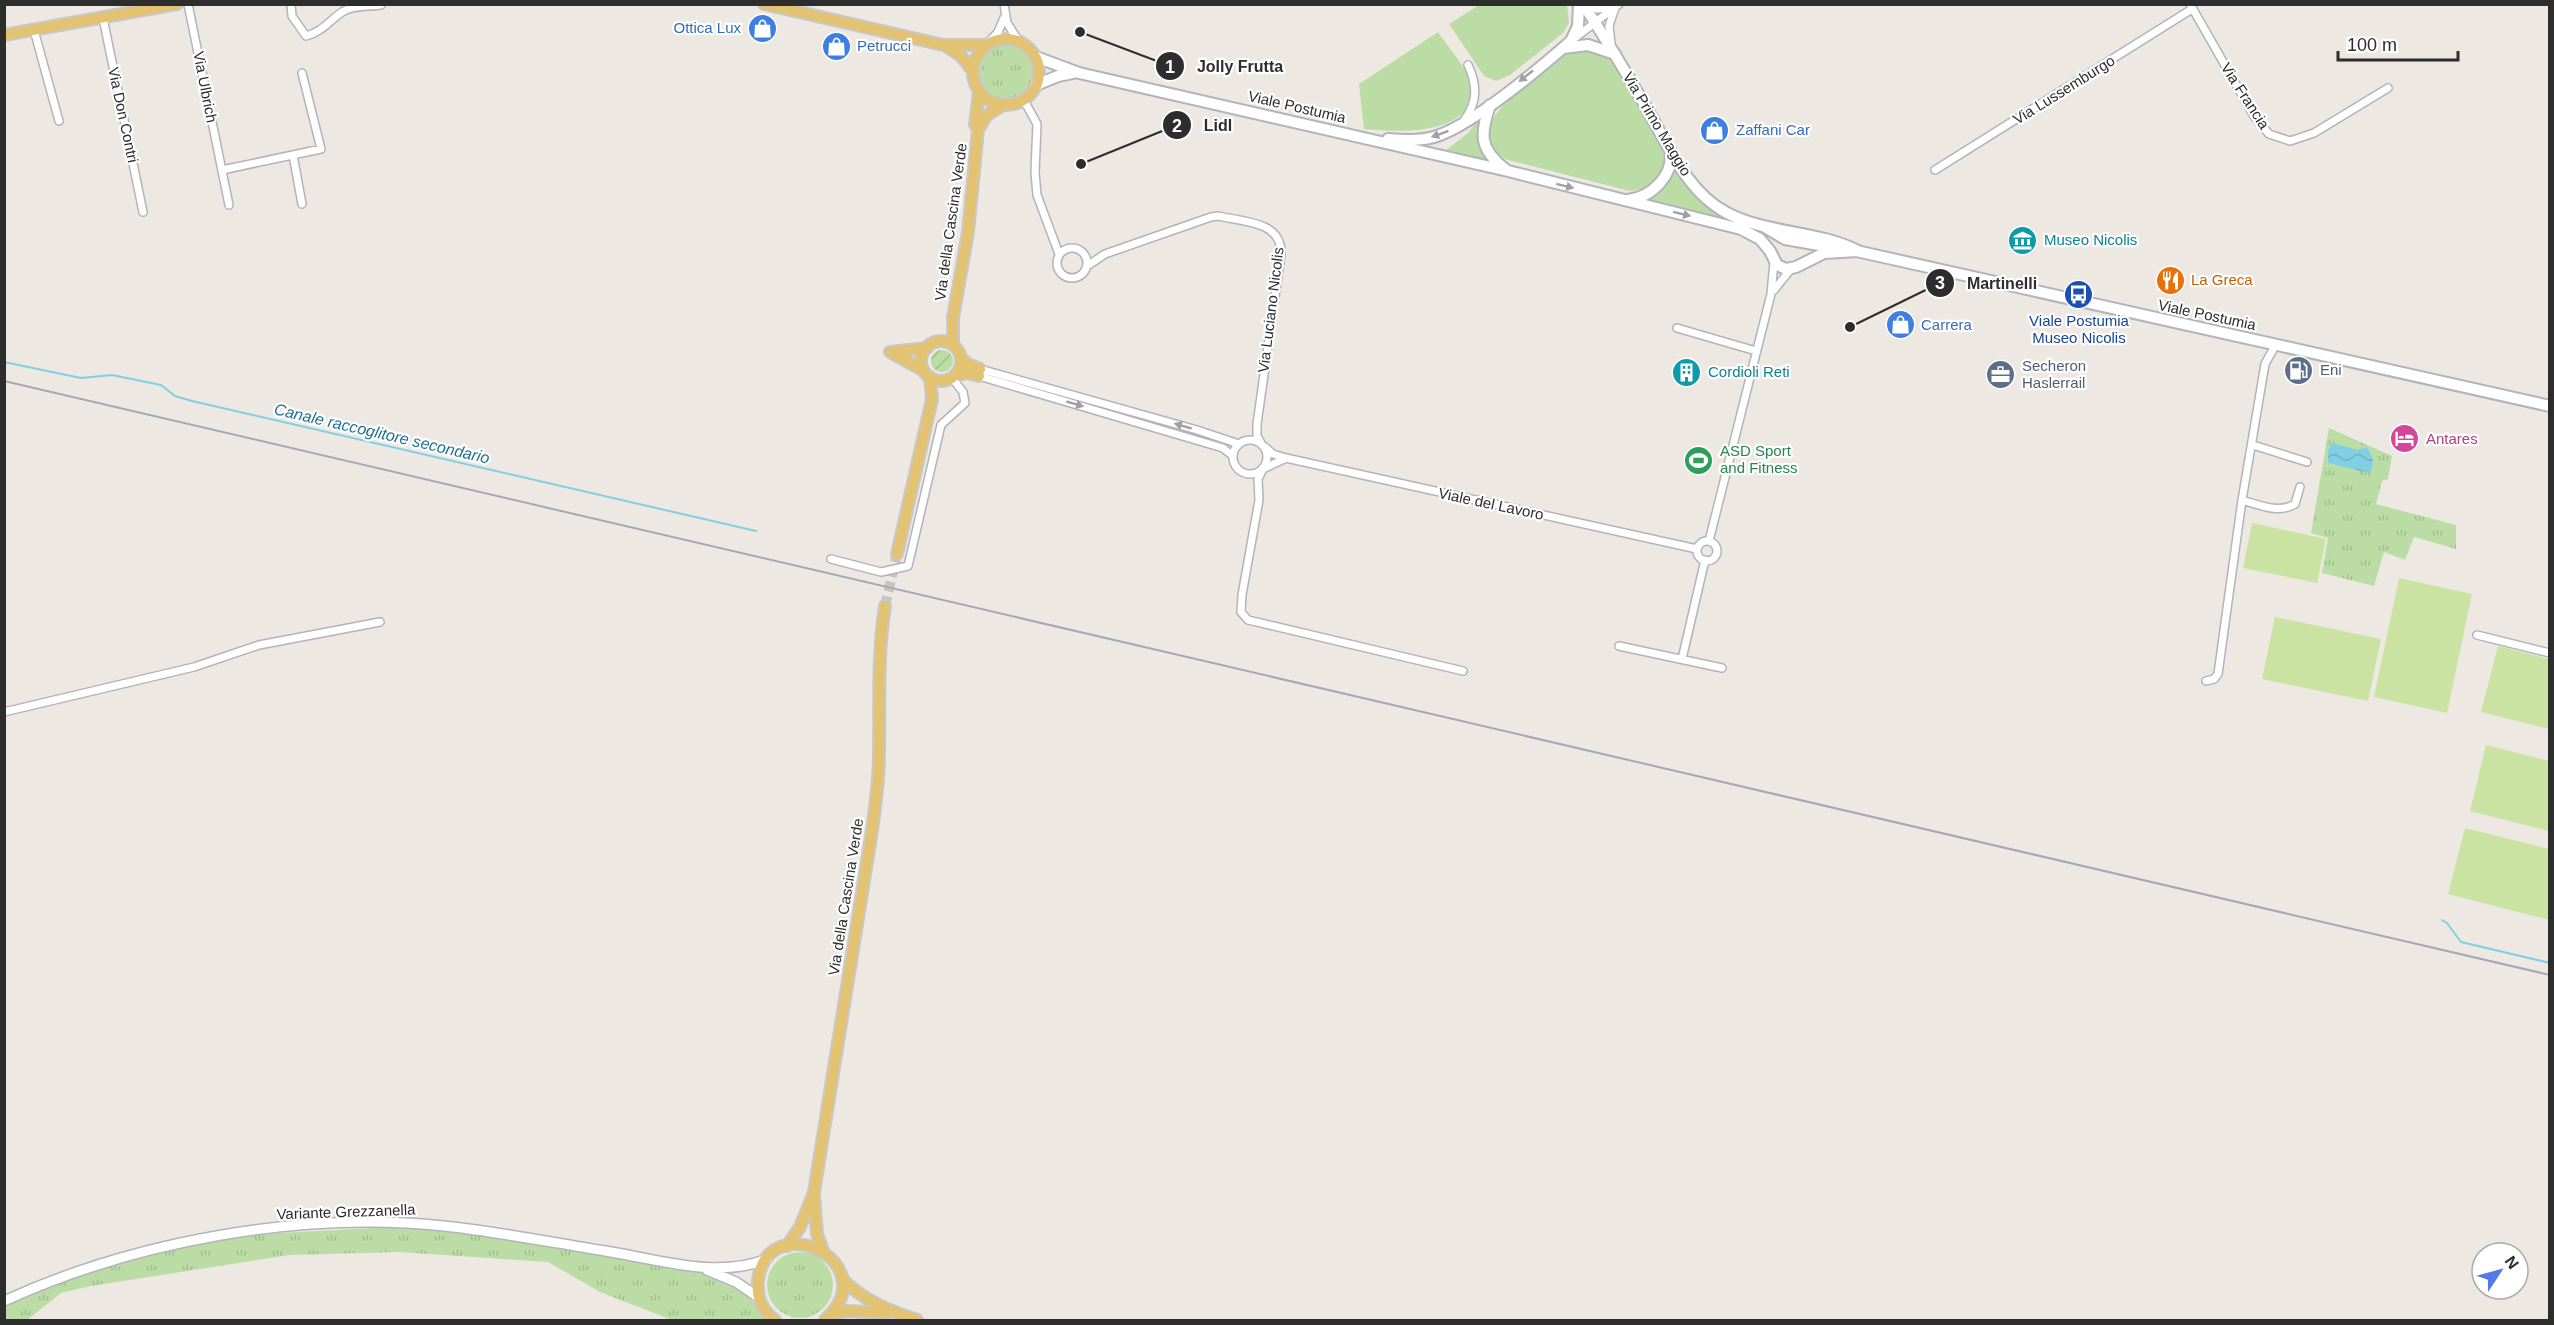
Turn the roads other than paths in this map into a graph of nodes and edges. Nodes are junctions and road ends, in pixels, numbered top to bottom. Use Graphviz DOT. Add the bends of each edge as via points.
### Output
graph roads {
  1 [pos="177,4"];
  2 [pos="188,4"];
  3 [pos="291,4"];
  4 [pos="764,4"];
  5 [pos="1583,4"];
  6 [pos="381,5"];
  7 [pos="1617,6"];
  8 [pos="144,7"];
  9 [pos="2191,7"];
  10 [pos="1004,8"];
  11 [pos="103,18"];
  12 [pos="1595,22"];
  13 [pos="34,30"];
  14 [pos="4,35"];
  15 [pos="1018,40"];
  16 [pos="986,44"];
  17 [pos="943,45"];
  18 [pos="1566,45"];
  19 [pos="1615,54"];
  20 [pos="1036,57"];
  21 [pos="1468,66"];
  22 [pos="972,70"];
  23 [pos="302,73"];
  24 [pos="1079,73"];
  25 [pos="1036,85"];
  26 [pos="2388,88"];
  27 [pos="979,92"];
  28 [pos="1019,102"];
  29 [pos="1003,105"];
  30 [pos="1490,105"];
  31 [pos="59,121"];
  32 [pos="1463,123"];
  33 [pos="978,130"];
  34 [pos="1359,137"];
  35 [pos="1670,147"];
  36 [pos="293,155"];
  37 [pos="222,170"];
  38 [pos="1935,170"];
  39 [pos="1508,171"];
  40 [pos="1625,201"];
  41 [pos="302,204"];
  42 [pos="229,205"];
  43 [pos="143,212"];
  44 [pos="1763,226"];
  45 [pos="1053,232"];
  46 [pos="1785,239"];
  47 [pos="1798,243"];
  48 [pos="1068,248"];
  49 [pos="1858,251"];
  50 [pos="1084,252"];
  51 [pos="1059,254"];
  52 [pos="1105,254"];
  53 [pos="1773,258"];
  54 [pos="1087,266"];
  55 [pos="1796,267"];
  56 [pos="1772,294"];
  57 [pos="952,318"];
  58 [pos="1677,328"];
  59 [pos="938,342"];
  60 [pos="2276,344"];
  61 [pos="953,345"];
  62 [pos="927,348"];
  63 [pos="1756,351"];
  64 [pos="961,358"];
  65 [pos="979,372"];
  66 [pos="927,374"];
  67 [pos="951,378"];
  68 [pos="932,399"];
  69 [pos="2550,406"];
  70 [pos="1257,424"];
  71 [pos="1241,442"];
  72 [pos="1263,445"];
  73 [pos="2253,445"];
  74 [pos="1233,456"];
  75 [pos="1286,458"];
  76 [pos="2307,462"];
  77 [pos="1263,469"];
  78 [pos="1246,474"];
  79 [pos="2300,487"];
  80 [pos="1259,490"];
  81 [pos="2242,500"];
  82 [pos="1709,541"];
  83 [pos="1697,549"];
  84 [pos="897,554"];
  85 [pos="831,559"];
  86 [pos="1705,560"];
  87 [pos="885,606"];
  88 [pos="380,622"];
  89 [pos="2477,635"];
  90 [pos="1618,646"];
  91 [pos="2550,653"];
  92 [pos="1682,659"];
  93 [pos="1722,668"];
  94 [pos="1463,671"];
  95 [pos="2206,681"];
  96 [pos="4,712"];
  97 [pos="814,1192"];
  98 [pos="787,1245"];
  99 [pos="823,1251"];
  100 [pos="767,1259"];
  101 [pos="696,1266"];
  102 [pos="842,1280"];
  103 [pos="758,1297"];
  104 [pos="4,1301"];
  105 [pos="893,1313"];
  106 [pos="829,1317"];
  107 [pos="775,1320"];
  108 [pos="917,1320"];
  1 -- 8 [label="main road"];
  2 -- 37 [label="street, Via Ulbrich"];
  3 -- 6 [label="street" via="292,16 306,36 319,33 344,11"];
  4 -- 17 [label="main road"];
  5 -- 7 [label="street" via="1597,9"];
  5 -- 12 [label="main road"];
  5 -- 18 [label="main road" via="1578,26"];
  7 -- 12 [label="street"];
  7 -- 19 [label="street, Via Primo Maggio" via="1609,33"];
  8 -- 11 [label="main road"];
  9 -- 26 [label="street, Via Francia" via="2254,116 2269,134 2290,141 2314,133"];
  9 -- 38 [label="street, Via Lussemburgo"];
  10 -- 15 [label="street" via="1006,23"];
  10 -- 16 [label="street" via="998,32"];
  11 -- 13 [label="main road"];
  11 -- 43 [label="street, Via Don Contri"];
  12 -- 18 [label="street"];
  12 -- 19 [label="main road"];
  13 -- 14 [label="main road"];
  13 -- 31 [label="street"];
  15 -- 16 [label="main road" via="1007,38"];
  15 -- 20 [label="main road"];
  16 -- 17 [label="main road"];
  16 -- 22 [label="main road" via="974,59"];
  17 -- 22 [label="main road" via="961,56"];
  18 -- 19 [label="main road" via="1588,45"];
  18 -- 30 [label="main road, one-way"];
  19 -- 35 [label="main road, Via Primo Maggio"];
  20 -- 24 [label="main road, Viale Postumia"];
  20 -- 25 [label="main road"];
  21 -- 32 [label="street" via="1476,86 1475,99"];
  22 -- 27 [label="main road"];
  23 -- 36 [label="street" via="321,149"];
  24 -- 25 [label="main road, Viale Postumia"];
  24 -- 34 [label="main road, Viale Postumia"];
  25 -- 28 [label="main road"];
  27 -- 29 [label="main road" via="987,100"];
  27 -- 33 [label="main road, Via della Cascina Verde" via="975,124"];
  28 -- 29 [label="main road"];
  28 -- 45 [label="street, Via Luciano Nicolis" via="1026,105 1037,124 1037,195"];
  29 -- 33 [label="main road" via="987,115"];
  30 -- 32 [label="main road"];
  30 -- 39 [label="main road" via="1482,127 1483,139 1489,154"];
  32 -- 34 [label="main road, one-way" via="1434,137 1420,139"];
  33 -- 57 [label="main road, Via della Cascina Verde" via="968,232"];
  34 -- 39 [label="main road, Viale Postumia"];
  35 -- 40 [label="main road" via="1670,168 1661,183 1647,194"];
  35 -- 44 [label="main road, Via Primo Maggio" via="1684,172 1713,204"];
  36 -- 37 [label="street"];
  36 -- 41 [label="street"];
  37 -- 42 [label="street, Via Ulbrich"];
  39 -- 40 [label="main road, Viale Postumia, one-way"];
  40 -- 53 [label="main road, Viale Postumia, one-way" via="1741,229 1760,239"];
  44 -- 46 [label="main road, Viale Postumia"];
  44 -- 49 [label="main road, Viale Postumia" via="1842,243"];
  45 -- 48 [label="street, Via Luciano Nicolis"];
  45 -- 51 [label="street, Via Luciano Nicolis"];
  46 -- 47 [label="main road, Viale Postumia"];
  46 -- 53 [label="main road" via="1774,246"];
  47 -- 49 [label="main road, Viale Postumia"];
  47 -- 55 [label="main road" via="1803,255"];
  48 -- 50 [label="street, Via Luciano Nicolis"];
  48 -- 51 [label="street"];
  49 -- 55 [label="main road, Viale Postumia" via="1824,253"];
  49 -- 60 [label="main road, Viale Postumia"];
  50 -- 52 [label="street, Via Luciano Nicolis"];
  50 -- 54 [label="street"];
  51 -- 54 [label="street, Via Luciano Nicolis" via="1057,264 1065,276 1080,276"];
  52 -- 54 [label="street, Via Luciano Nicolis"];
  52 -- 70 [label="street, Via Luciano Nicolis" via="1218,216 1270,228 1276,234 1281,254"];
  53 -- 55 [label="main road, Viale Postumia" via="1781,268"];
  53 -- 56 [label="street"];
  55 -- 56 [label="street"];
  56 -- 63 [label="street"];
  57 -- 59 [label="main road"];
  57 -- 61 [label="main road"];
  58 -- 63 [label="street"];
  59 -- 61 [label="main road"];
  59 -- 62 [label="main road"];
  60 -- 69 [label="main road, Viale Postumia"];
  60 -- 73 [label="street" via="2265,364"];
  61 -- 64 [label="main road"];
  62 -- 66 [label="main road" via="922,364"];
  62 -- 66 [label="main road" via="890,352"];
  63 -- 82 [label="street"];
  64 -- 65 [label="main road"];
  64 -- 67 [label="main road"];
  65 -- 67 [label="main road"];
  71 -- 65 [label="street, one-way"];
  65 -- 74 [label="street, one-way" via="1223,448"];
  66 -- 67 [label="main road"];
  66 -- 68 [label="main road"];
  67 -- 68 [label="main road"];
  67 -- 85 [label="street" via="963,392 965,403 941,425 908,566 881,572"];
  68 -- 84 [label="main road"];
  70 -- 71 [label="street, Via Luciano Nicolis"];
  70 -- 72 [label="street, Via Luciano Nicolis" via="1257,436"];
  71 -- 72 [label="street" via="1250,439"];
  71 -- 74 [label="street"];
  72 -- 75 [label="street, Viale del Lavoro"];
  72 -- 77 [label="street" via="1268,459"];
  73 -- 76 [label="street"];
  73 -- 81 [label="street"];
  74 -- 78 [label="street" via="1236,468"];
  75 -- 77 [label="street"];
  75 -- 83 [label="street, Viale del Lavoro"];
  77 -- 78 [label="street"];
  77 -- 80 [label="street" via="1258,479"];
  78 -- 80 [label="street"];
  79 -- 81 [label="street" via="2295,504 2287,509"];
  80 -- 94 [label="street" via="1242,595 1241,612 1248,620"];
  81 -- 95 [label="street" via="2218,674 2214,680"];
  82 -- 83 [label="street" via="1701,542"];
  82 -- 86 [label="street" via="1715,545 1716,554"];
  83 -- 86 [label="street"];
  86 -- 92 [label="street"];
  87 -- 97 [label="main road, Via della Cascina Verde" via="878,670 878,790"];
  88 -- 96 [label="street" via="259,645 194,667"];
  89 -- 91 [label="street"];
  90 -- 92 [label="street"];
  92 -- 93 [label="street"];
  97 -- 98 [label="main road" via="801,1227"];
  97 -- 99 [label="main road" via="817,1234"];
  98 -- 99 [label="main road" via="806,1244"];
  98 -- 100 [label="main road, Variante Grezzanella"];
  99 -- 102 [label="main road" via="835,1263"];
  100 -- 101 [label="street, Variante Grezzanella" via="740,1268"];
  100 -- 103 [label="main road" via="758,1277"];
  101 -- 103 [label="street, Variante Grezzanella" via="736,1282"];
  101 -- 104 [label="street, Variante Grezzanella" via="441,1226 320,1225 248,1232 177,1245 64,1277"];
  102 -- 105 [label="main road" via="856,1293"];
  102 -- 106 [label="main road" via="842,1292"];
  103 -- 107 [label="main road, Variante Grezzanella"];
  105 -- 106 [label="main road" via="855,1311"];
  105 -- 108 [label="main road"];
}
